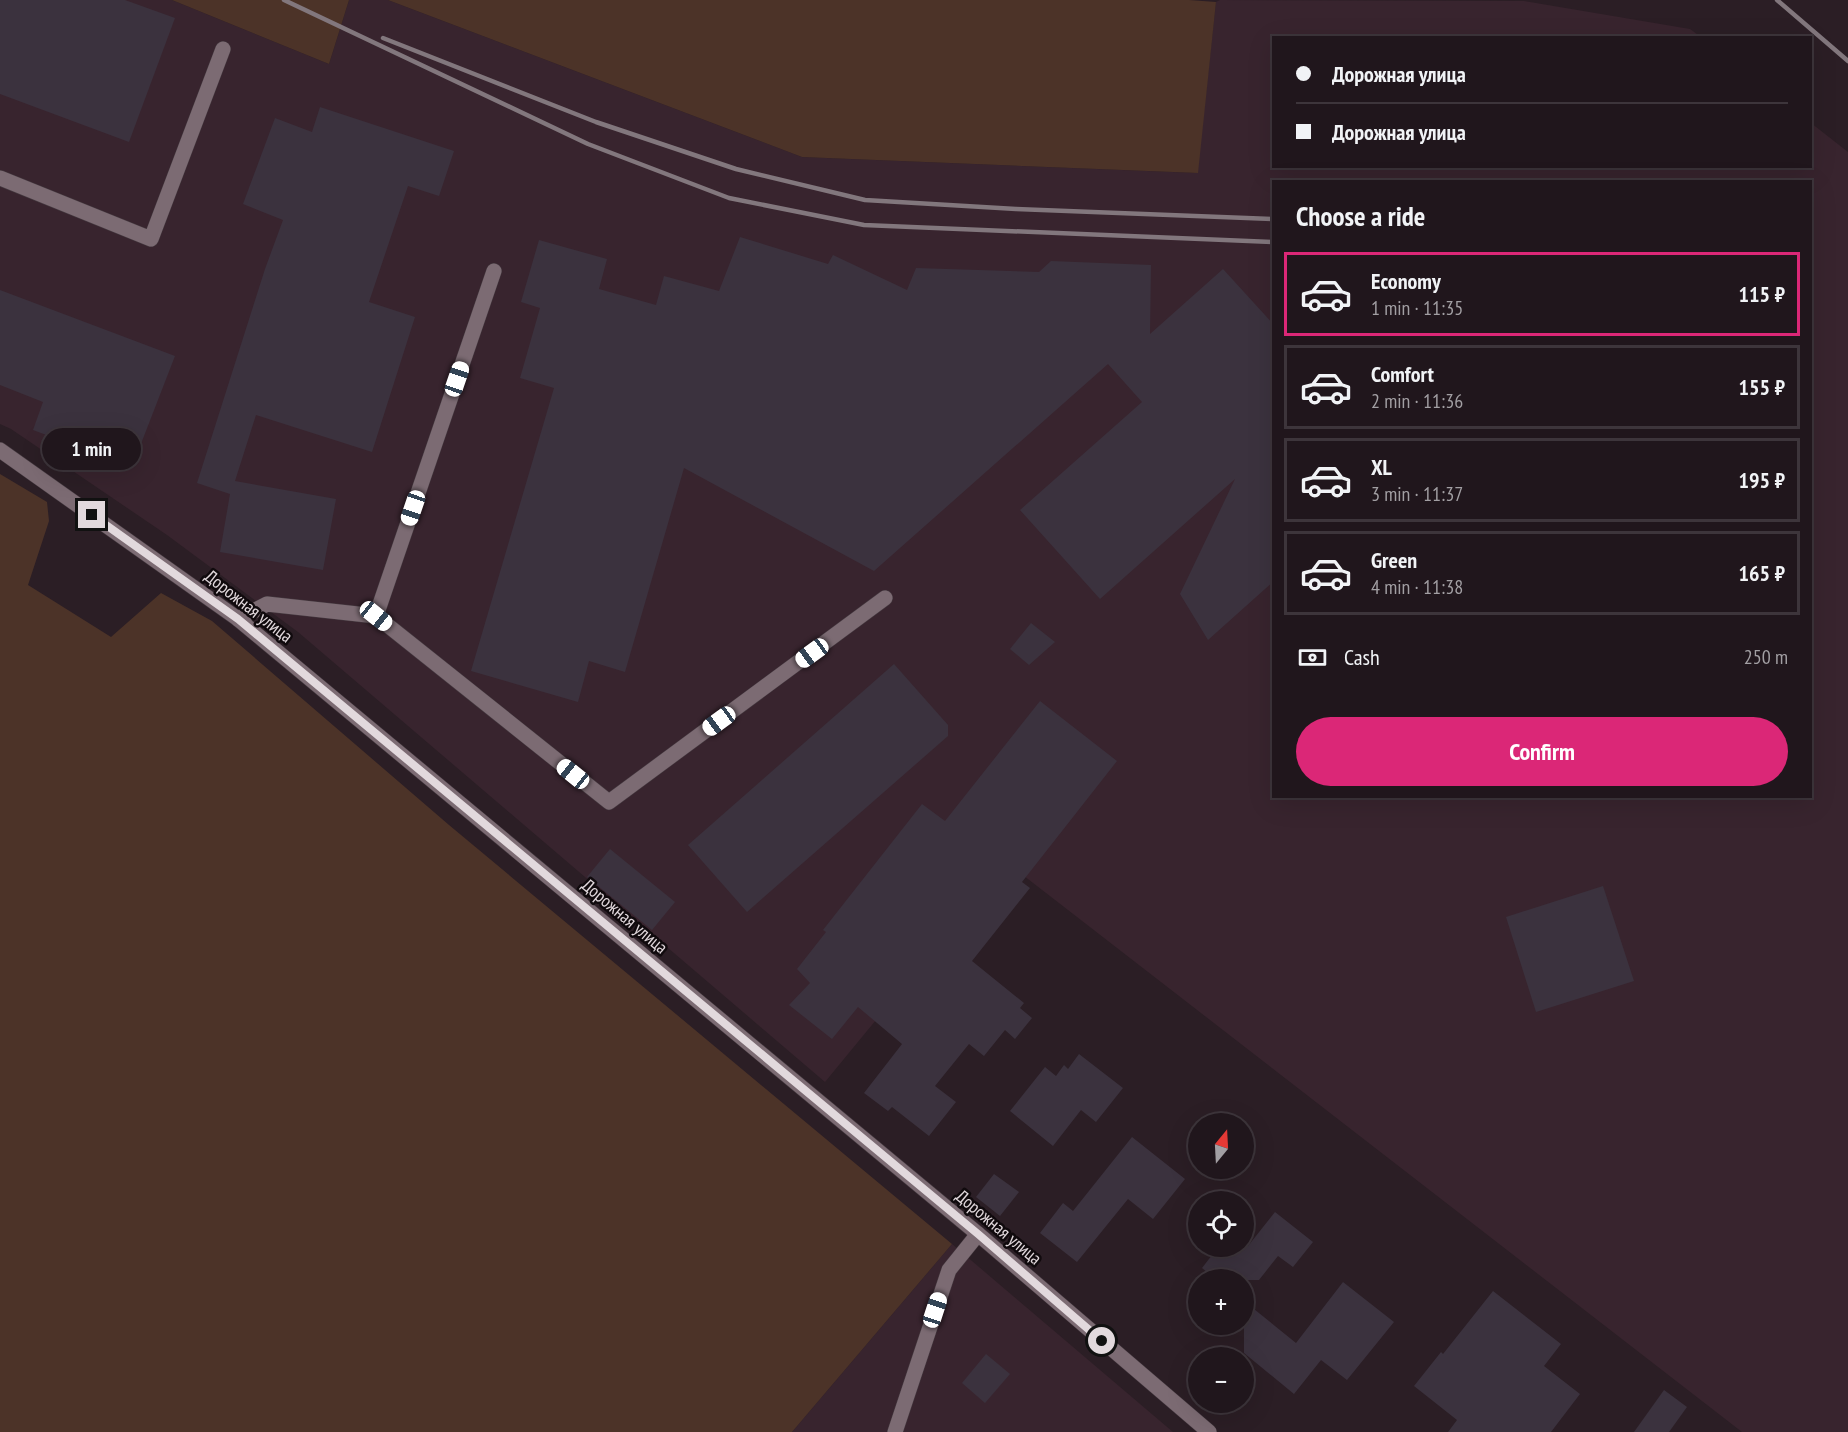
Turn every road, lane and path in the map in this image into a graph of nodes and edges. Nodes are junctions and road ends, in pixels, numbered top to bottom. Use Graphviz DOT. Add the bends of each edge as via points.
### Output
graph roads {
  1 [pos="223,49"];
  2 [pos="0,178"];
  3 [pos="494,272"];
  4 [pos="0,450"];
  5 [pos="885,598"];
  6 [pos="376,616"];
  7 [pos="238,619"];
  8 [pos="978,1234"];
  9 [pos="895,1432"];
  10 [pos="1209,1432"];
  1 -- 2 [label="street" via="151,239"];
  3 -- 6 [label="street"];
  4 -- 7 [label="street, Дорожная улица"];
  5 -- 6 [label="street" via="609,802"];
  6 -- 7 [label="street" via="267,604"];
  7 -- 8 [label="street, Дорожная улица"];
  8 -- 9 [label="street" via="949,1269"];
  8 -- 10 [label="street, Дорожная улица"];
}
